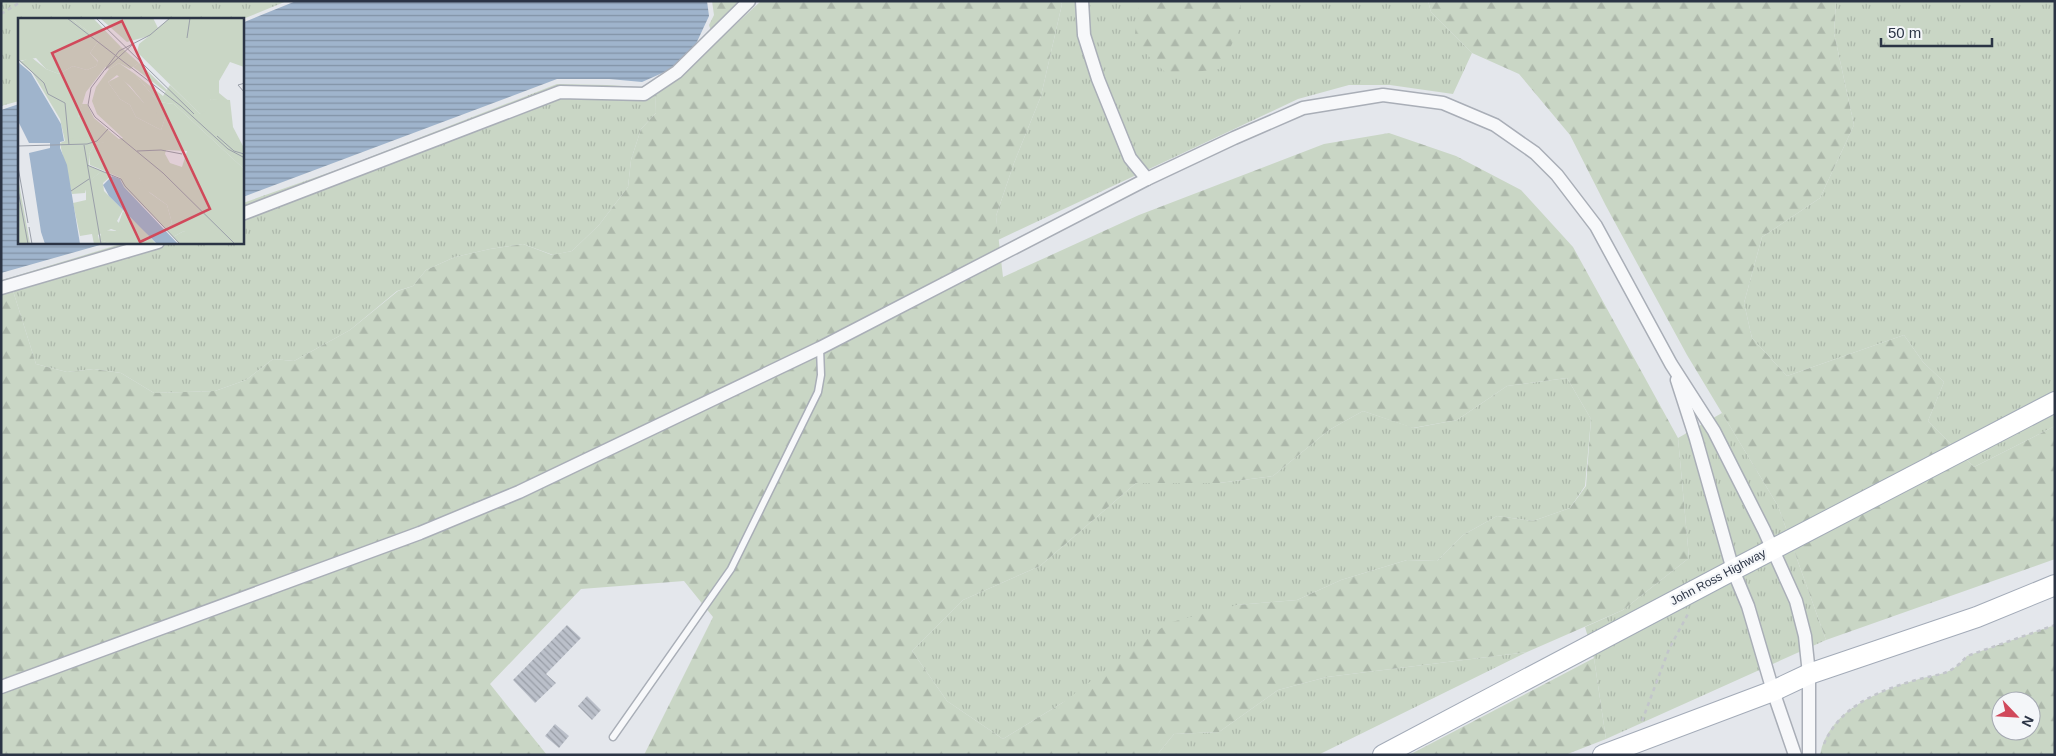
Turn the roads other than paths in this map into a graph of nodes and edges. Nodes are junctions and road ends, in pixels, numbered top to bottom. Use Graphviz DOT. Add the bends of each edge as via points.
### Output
graph roads {
  1 [pos="749,1"];
  2 [pos="1082,1"];
  3 [pos="1147,180"];
  4 [pos="244,213"];
  5 [pos="151,244"];
  6 [pos="1,288"];
  7 [pos="820,348"];
  8 [pos="1671,364"];
  9 [pos="2055,402"];
  10 [pos="1771,550"];
  11 [pos="1733,570"];
  12 [pos="2055,585"];
  13 [pos="1808,674"];
  14 [pos="1,687"];
  15 [pos="1773,690"];
  16 [pos="612,737"];
  17 [pos="1383,755"];
  18 [pos="1603,755"];
  19 [pos="1795,755"];
  20 [pos="1809,755"];
  1 -- 4 [label="street" via="677,72 644,94 560,92"];
  2 -- 3 [label="street" via="1084,35 1098,79 1130,158"];
  3 -- 7 [label="street"];
  3 -- 8 [label="street" via="1303,108 1383,95 1443,103 1495,125 1534,153 1557,175 1596,226"];
  5 -- 6 [label="street"];
  7 -- 14 [label="street" via="519,492 420,533"];
  7 -- 16 [label="lane" via="818,392 731,569"];
  8 -- 10 [label="street" via="1714,431"];
  8 -- 11 [label="street"];
  9 -- 10 [label="main road, John Ross Highway"];
  10 -- 11 [label="main road, John Ross Highway"];
  10 -- 13 [label="street" via="1796,601 1805,636"];
  11 -- 15 [label="street" via="1748,606"];
  11 -- 17 [label="main road, John Ross Highway"];
  12 -- 13 [label="main road" via="1976,617"];
  13 -- 15 [label="main road"];
  13 -- 20 [label="street"];
  15 -- 18 [label="main road"];
  15 -- 19 [label="street"];
}
